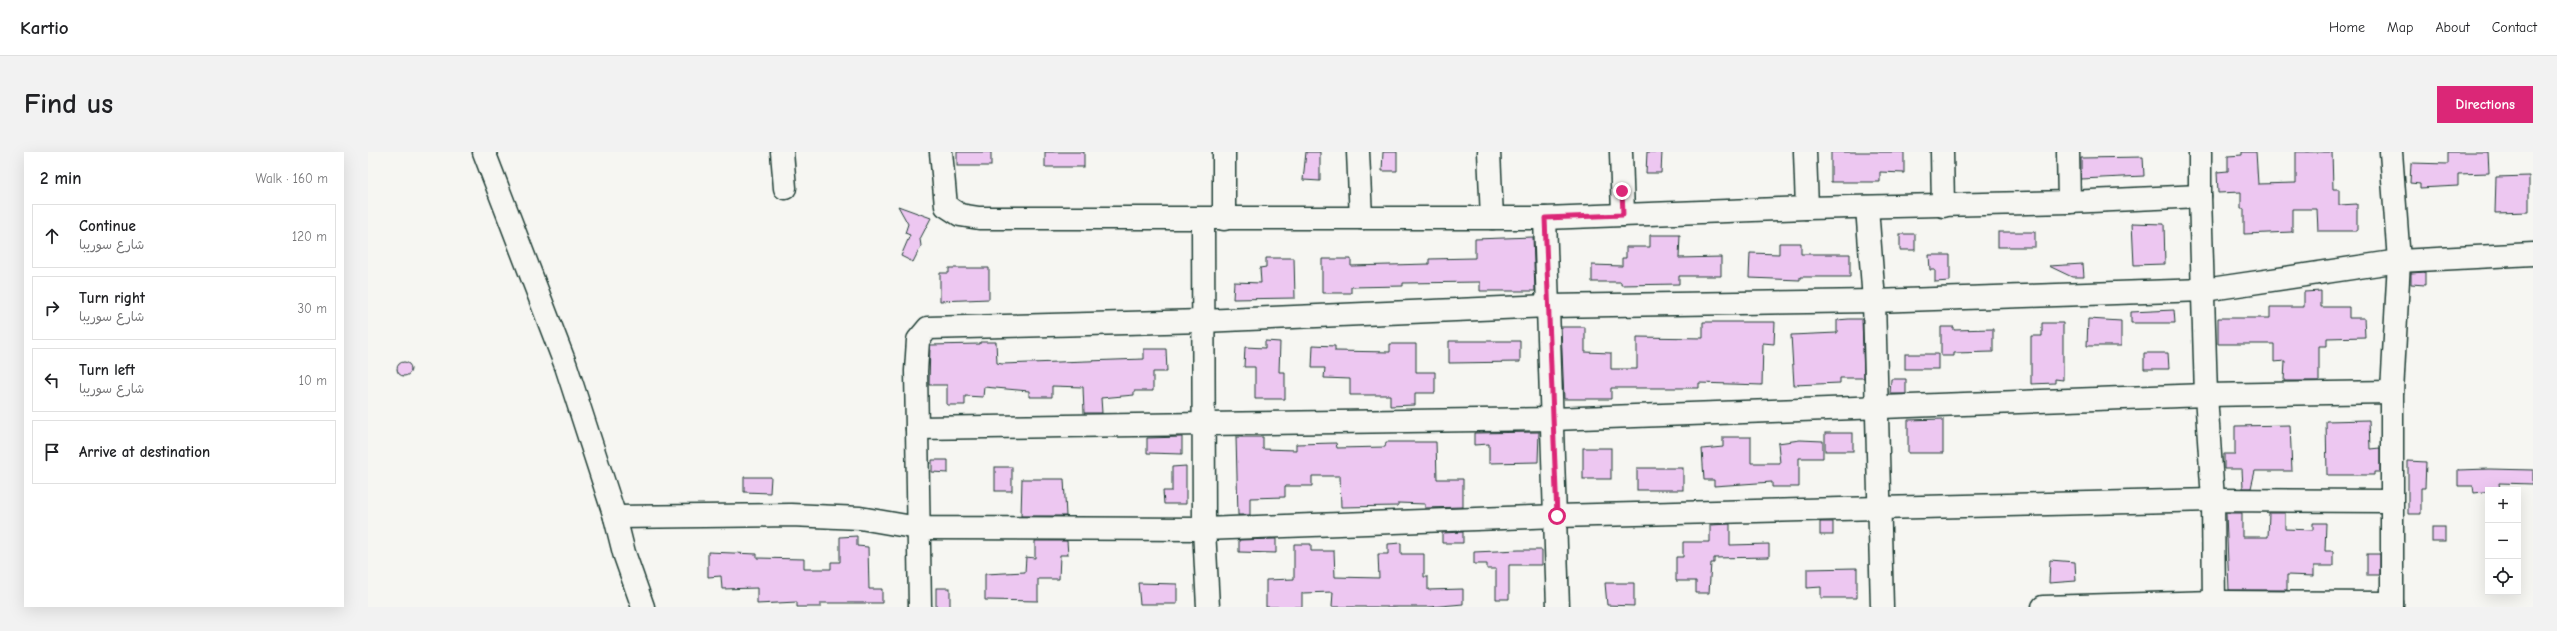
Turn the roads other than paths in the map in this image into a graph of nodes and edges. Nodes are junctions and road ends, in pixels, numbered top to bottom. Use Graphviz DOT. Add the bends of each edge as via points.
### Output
graph roads {
  1 [pos="484,152"];
  2 [pos="782,152"];
  3 [pos="941,152"];
  4 [pos="1224,152"];
  5 [pos="1358,152"];
  6 [pos="1489,152"];
  7 [pos="1621,152"];
  8 [pos="1805,152"];
  9 [pos="1942,152"];
  10 [pos="2068,152"];
  11 [pos="2200,152"];
  12 [pos="2391,152"];
  13 [pos="785,188"];
  14 [pos="2200,196"];
  15 [pos="2069,202"];
  16 [pos="1943,206"];
  17 [pos="1867,207"];
  18 [pos="1807,208"];
  19 [pos="1623,215"];
  20 [pos="1361,218"];
  21 [pos="1492,218"];
  22 [pos="1545,218"];
  23 [pos="1213,219"];
  24 [pos="2533,254"];
  25 [pos="2399,261"];
  26 [pos="2204,290"];
  27 [pos="1874,301"];
  28 [pos="1549,306"];
  29 [pos="1203,321"];
  30 [pos="2392,392"];
  31 [pos="2206,395"];
  32 [pos="1876,406"];
  33 [pos="1553,419"];
  34 [pos="1203,425"];
  35 [pos="916,428"];
  36 [pos="2213,500"];
  37 [pos="2391,501"];
  38 [pos="1879,508"];
  39 [pos="1557,516"];
  40 [pos="615,517"];
  41 [pos="918,528"];
  42 [pos="1204,529"];
  43 [pos="2214,605"];
  44 [pos="2392,605"];
  45 [pos="643,607"];
  46 [pos="920,607"];
  47 [pos="1208,607"];
  48 [pos="1558,607"];
  49 [pos="1882,607"];
  50 [pos="2043,607"];
  1 -- 40 [label="street" via="566,366"];
  2 -- 13 [label="street"];
  3 -- 23 [label="street" via="946,206 967,217"];
  4 -- 23 [label="street"];
  5 -- 20 [label="street"];
  6 -- 21 [label="street"];
  7 -- 19 [label="street"];
  8 -- 18 [label="street"];
  9 -- 16 [label="street"];
  10 -- 15 [label="street"];
  11 -- 14 [label="street"];
  12 -- 25 [label="street"];
  14 -- 15 [label="street"];
  14 -- 26 [label="street"];
  15 -- 16 [label="street"];
  16 -- 17 [label="street"];
  17 -- 18 [label="street"];
  17 -- 27 [label="street"];
  18 -- 19 [label="street"];
  19 -- 22 [label="street"];
  20 -- 21 [label="street"];
  20 -- 23 [label="street"];
  21 -- 22 [label="street"];
  22 -- 28 [label="street"];
  23 -- 29 [label="street"];
  24 -- 25 [label="street"];
  25 -- 26 [label="street"];
  25 -- 30 [label="street"];
  26 -- 27 [label="street"];
  26 -- 31 [label="street"];
  27 -- 28 [label="street"];
  27 -- 32 [label="street"];
  28 -- 29 [label="street"];
  28 -- 33 [label="street"];
  29 -- 34 [label="street"];
  29 -- 35 [label="street" via="928,328 918,340"];
  30 -- 31 [label="street"];
  30 -- 37 [label="street"];
  31 -- 32 [label="street"];
  31 -- 36 [label="street"];
  32 -- 33 [label="street"];
  32 -- 38 [label="street"];
  33 -- 34 [label="street"];
  33 -- 39 [label="street"];
  34 -- 35 [label="street"];
  34 -- 42 [label="street"];
  35 -- 41 [label="street"];
  36 -- 37 [label="street"];
  36 -- 38 [label="street"];
  36 -- 43 [label="street"];
  37 -- 44 [label="street"];
  38 -- 39 [label="street"];
  38 -- 49 [label="street"];
  39 -- 42 [label="street"];
  39 -- 48 [label="street"];
  40 -- 41 [label="street" via="828,516"];
  40 -- 45 [label="street" via="624,553"];
  41 -- 42 [label="street"];
  41 -- 46 [label="street"];
  42 -- 47 [label="street"];
  43 -- 44 [label="street"];
  43 -- 50 [label="street"];
}
